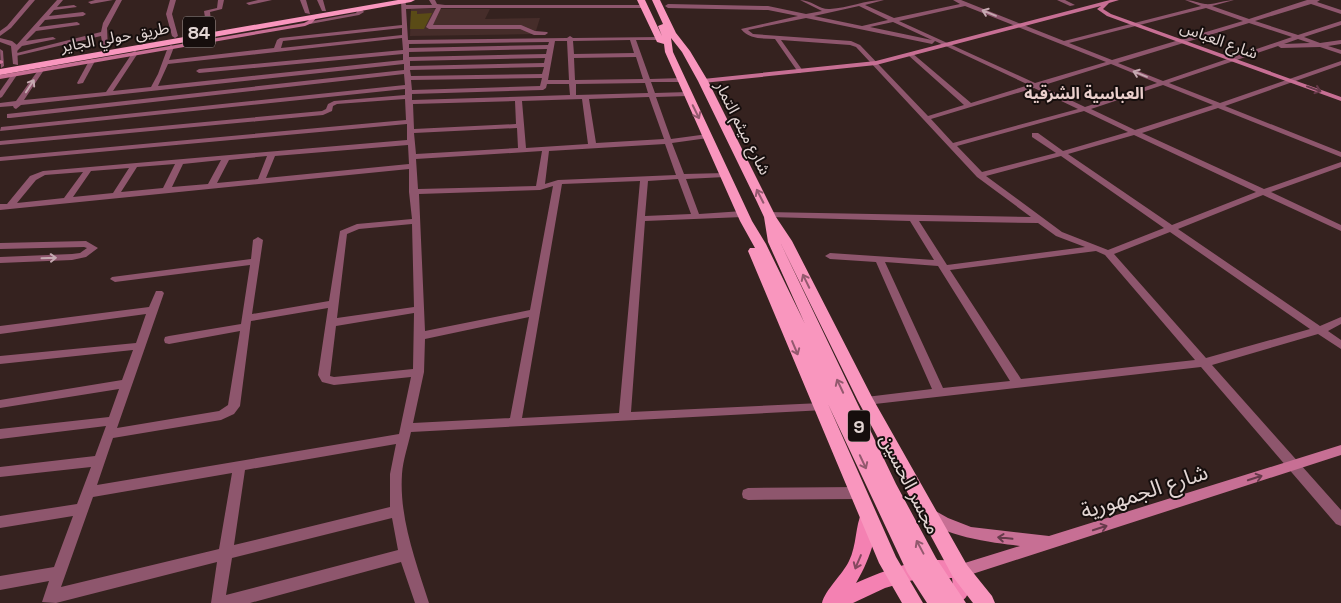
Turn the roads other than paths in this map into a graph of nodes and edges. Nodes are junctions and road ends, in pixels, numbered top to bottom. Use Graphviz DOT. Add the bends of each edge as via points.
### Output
graph roads {
  1 [pos="32,0"];
  2 [pos="60,0"];
  3 [pos="110,0"];
  4 [pos="119,0"];
  5 [pos="172,0"];
  6 [pos="221,0"];
  7 [pos="268,0"];
  8 [pos="303,0"];
  9 [pos="320,0"];
  10 [pos="383,0"];
  11 [pos="432,0"];
  12 [pos="656,0"];
  13 [pos="745,0"];
  14 [pos="764,0"];
  15 [pos="803,0"];
  16 [pos="851,0"];
  17 [pos="881,0"];
  18 [pos="956,0"];
  19 [pos="1060,0"];
  20 [pos="1188,0"];
  21 [pos="1231,0"];
  22 [pos="1317,0"];
  23 [pos="1113,1"];
  24 [pos="1307,1"];
  25 [pos="91,2"];
  26 [pos="645,2"];
  27 [pos="406,3"];
  28 [pos="542,3"];
  29 [pos="667,3"];
  30 [pos="249,4"];
  31 [pos="860,4"];
  32 [pos="965,4"];
  33 [pos="1072,5"];
  34 [pos="74,6"];
  35 [pos="438,6"];
  36 [pos="1206,6"];
  37 [pos="749,8"];
  38 [pos="768,8"];
  39 [pos="52,9"];
  40 [pos="324,10"];
  41 [pos="826,11"];
  42 [pos="1341,12"];
  43 [pos="83,14"];
  44 [pos="802,16"];
  45 [pos="44,18"];
  46 [pos="311,18"];
  47 [pos="675,18"];
  48 [pos="893,20"];
  49 [pos="1248,21"];
  50 [pos="1341,23"];
  51 [pos="78,24"];
  52 [pos="1134,24"];
  53 [pos="1020,25"];
  54 [pos="34,28"];
  55 [pos="859,28"];
  56 [pos="210,30"];
  57 [pos="586,33"];
  58 [pos="0,34"];
  59 [pos="102,34"];
  60 [pos="669,34"];
  61 [pos="174,36"];
  62 [pos="69,37"];
  63 [pos="570,38"];
  64 [pos="632,38"];
  65 [pos="777,38"];
  66 [pos="1297,38"];
  67 [pos="552,39"];
  68 [pos="0,40"];
  69 [pos="1181,41"];
  70 [pos="1285,42"];
  71 [pos="1341,42"];
  72 [pos="1063,43"];
  73 [pos="21,44"];
  74 [pos="945,45"];
  75 [pos="1319,45"];
  76 [pos="1270,46"];
  77 [pos="1296,46"];
  78 [pos="171,47"];
  79 [pos="551,47"];
  80 [pos="106,48"];
  81 [pos="277,50"];
  82 [pos="0,51"];
  83 [pos="1341,52"];
  84 [pos="135,53"];
  85 [pos="910,54"];
  86 [pos="638,55"];
  87 [pos="15,56"];
  88 [pos="205,56"];
  89 [pos="549,56"];
  90 [pos="571,56"];
  91 [pos="1231,59"];
  92 [pos="79,61"];
  93 [pos="92,61"];
  94 [pos="166,62"];
  95 [pos="1112,62"];
  96 [pos="876,63"];
  97 [pos="1341,63"];
  98 [pos="1,65"];
  99 [pos="548,65"];
  100 [pos="407,66"];
  101 [pos="40,70"];
  102 [pos="198,71"];
  103 [pos="800,71"];
  104 [pos="14,75"];
  105 [pos="0,77"];
  106 [pos="545,79"];
  107 [pos="682,80"];
  108 [pos="648,81"];
  109 [pos="703,81"];
  110 [pos="1292,81"];
  111 [pos="572,82"];
  112 [pos="80,83"];
  113 [pos="1163,83"];
  114 [pos="192,85"];
  115 [pos="1034,86"];
  116 [pos="154,89"];
  117 [pos="108,94"];
  118 [pos="688,94"];
  119 [pos="653,95"];
  120 [pos="0,96"];
  121 [pos="187,96"];
  122 [pos="573,97"];
  123 [pos="585,97"];
  124 [pos="518,99"];
  125 [pos="1341,99"];
  126 [pos="19,103"];
  127 [pos="0,105"];
  128 [pos="1217,105"];
  129 [pos="970,106"];
  130 [pos="1085,109"];
  131 [pos="10,116"];
  132 [pos="928,118"];
  133 [pos="410,126"];
  134 [pos="520,126"];
  135 [pos="1,130"];
  136 [pos="1137,133"];
  137 [pos="1035,135"];
  138 [pos="708,136"];
  139 [pos="670,141"];
  140 [pos="411,142"];
  141 [pos="0,143"];
  142 [pos="592,145"];
  143 [pos="954,145"];
  144 [pos="546,148"];
  145 [pos="522,149"];
  146 [pos="272,154"];
  147 [pos="1063,154"];
  148 [pos="1341,155"];
  149 [pos="226,158"];
  150 [pos="0,159"];
  151 [pos="180,162"];
  152 [pos="412,162"];
  153 [pos="1341,164"];
  154 [pos="134,166"];
  155 [pos="89,170"];
  156 [pos="725,175"];
  157 [pos="980,175"];
  158 [pos="680,177"];
  159 [pos="644,178"];
  160 [pos="261,181"];
  161 [pos="558,182"];
  162 [pos="212,186"];
  163 [pos="540,188"];
  164 [pos="166,191"];
  165 [pos="414,192"];
  166 [pos="1263,192"];
  167 [pos="115,196"];
  168 [pos="66,200"];
  169 [pos="10,206"];
  170 [pos="0,207"];
  171 [pos="770,215"];
  172 [pos="696,216"];
  173 [pos="745,217"];
  174 [pos="642,219"];
  175 [pos="913,219"];
  176 [pos="1041,220"];
  177 [pos="416,222"];
  178 [pos="1341,228"];
  179 [pos="1172,229"];
  180 [pos="258,240"];
  181 [pos="767,243"];
  182 [pos="0,246"];
  183 [pos="1096,248"];
  184 [pos="1108,253"];
  185 [pos="830,256"];
  186 [pos="880,259"];
  187 [pos="0,260"];
  188 [pos="256,261"];
  189 [pos="942,265"];
  190 [pos="115,279"];
  191 [pos="159,293"];
  192 [pos="333,304"];
  193 [pos="420,309"];
  194 [pos="153,310"];
  195 [pos="534,314"];
  196 [pos="1341,320"];
  197 [pos="246,322"];
  198 [pos="330,323"];
  199 [pos="0,330"];
  200 [pos="1320,330"];
  201 [pos="420,336"];
  202 [pos="169,340"];
  203 [pos="1341,345"];
  204 [pos="140,346"];
  205 [pos="0,360"];
  206 [pos="1204,363"];
  207 [pos="418,372"];
  208 [pos="126,384"];
  209 [pos="1018,384"];
  210 [pos="939,392"];
  211 [pos="866,400"];
  212 [pos="0,404"];
  213 [pos="821,407"];
  214 [pos="625,417"];
  215 [pos="113,421"];
  216 [pos="515,422"];
  217 [pos="405,433"];
  218 [pos="0,434"];
  219 [pos="109,434"];
  220 [pos="1341,450"];
  221 [pos="99,461"];
  222 [pos="1294,465"];
  223 [pos="239,466"];
  224 [pos="0,472"];
  225 [pos="88,492"];
  226 [pos="858,493"];
  227 [pos="748,494"];
  228 [pos="82,509"];
  229 [pos="926,509"];
  230 [pos="397,511"];
  231 [pos="868,514"];
  232 [pos="1341,520"];
  233 [pos="0,522"];
  234 [pos="1054,543"];
  235 [pos="226,554"];
  236 [pos="406,554"];
  237 [pos="960,571"];
  238 [pos="60,574"];
  239 [pos="895,575"];
  240 [pos="0,583"];
  241 [pos="50,600"];
  242 [pos="218,603"];
  243 [pos="224,603"];
  244 [pos="422,603"];
  245 [pos="831,603"];
  246 [pos="913,603"];
  247 [pos="939,603"];
  248 [pos="956,603"];
  249 [pos="985,603"];
  1 -- 58 [label="street"];
  2 -- 39 [label="street"];
  3 -- 25 [label="street"];
  4 -- 59 [label="street"];
  5 -- 61 [label="street" via="170,14"];
  6 -- 56 [label="street" via="219,9 207,11"];
  7 -- 30 [label="street"];
  8 -- 46 [label="street"];
  9 -- 40 [label="street"];
  10 -- 40 [label="highway, طريق حولي الجاير / 84"];
  11 -- 35 [label="street"];
  12 -- 60 [label="highway, 9"];
  13 -- 37 [label="street"];
  14 -- 38 [label="street"];
  15 -- 41 [label="street"];
  16 -- 31 [label="street"];
  17 -- 31 [label="street"];
  18 -- 32 [label="street"];
  19 -- 33 [label="street"];
  20 -- 36 [label="street"];
  21 -- 36 [label="street"];
  22 -- 24 [label="street"];
  23 -- 52 [label="main road, شارع العباس" via="1101,7 1102,11"];
  23 -- 53 [label="main road"];
  24 -- 42 [label="street"];
  24 -- 49 [label="street"];
  26 -- 28 [label="street"];
  26 -- 60 [label="highway"];
  27 -- 35 [label="street"];
  27 -- 46 [label="highway, طريق حولي الجاير / 84"];
  27 -- 100 [label="street"];
  28 -- 35 [label="street"];
  29 -- 37 [label="street"];
  29 -- 47 [label="highway"];
  31 -- 41 [label="street"];
  31 -- 48 [label="street"];
  32 -- 48 [label="street"];
  53 -- 32 [label="street, one-way"];
  34 -- 39 [label="street"];
  35 -- 57 [label="street" via="429,27 521,28 537,34"];
  36 -- 49 [label="street"];
  36 -- 52 [label="street"];
  37 -- 38 [label="street"];
  38 -- 44 [label="street"];
  39 -- 45 [label="street"];
  40 -- 46 [label="highway, طريق حولي الجاير / 84"];
  41 -- 44 [label="street"];
  43 -- 45 [label="street"];
  44 -- 55 [label="street"];
  44 -- 65 [label="street" via="744,29 752,36"];
  45 -- 54 [label="street"];
  46 -- 56 [label="highway, طريق حولي الجاير / 84"];
  46 -- 78 [label="main road"];
  46 -- 92 [label="highway, طريق حولي الجاير / 84"];
  48 -- 55 [label="street"];
  48 -- 74 [label="street"];
  49 -- 66 [label="street"];
  49 -- 69 [label="street"];
  50 -- 66 [label="street"];
  51 -- 54 [label="street"];
  52 -- 69 [label="main road, شارع العباس"];
  52 -- 72 [label="street"];
  53 -- 72 [label="street"];
  53 -- 74 [label="main road"];
  54 -- 73 [label="street"];
  55 -- 74 [label="street"];
  56 -- 61 [label="highway, طريق حولي الجاير / 84"];
  59 -- 80 [label="street"];
  59 -- 87 [label="street"];
  60 -- 64 [label="street"];
  60 -- 107 [label="highway, شارع ميثم التمار / 9" via="669,52"];
  60 -- 109 [label="highway, شارع ميثم التمار / 9" via="686,51"];
  61 -- 80 [label="highway, طريق حولي الجاير / 84"];
  62 -- 73 [label="street"];
  63 -- 64 [label="street"];
  63 -- 67 [label="street"];
  63 -- 90 [label="street"];
  64 -- 86 [label="street"];
  65 -- 96 [label="street" via="856,44"];
  65 -- 103 [label="street"];
  66 -- 70 [label="street"];
  66 -- 75 [label="street"];
  67 -- 79 [label="street"];
  67 -- 100 [label="street"];
  68 -- 87 [label="street" via="12,44"];
  69 -- 91 [label="main road, شارع العباس"];
  69 -- 95 [label="street"];
  70 -- 76 [label="street"];
  70 -- 77 [label="street"];
  71 -- 75 [label="street"];
  72 -- 95 [label="street"];
  73 -- 87 [label="street"];
  74 -- 85 [label="main road"];
  74 -- 115 [label="street"];
  75 -- 77 [label="street"];
  75 -- 83 [label="street"];
  76 -- 77 [label="street"];
  76 -- 91 [label="street"];
  78 -- 84 [label="main road"];
  78 -- 94 [label="street"];
  79 -- 89 [label="street"];
  79 -- 100 [label="street"];
  80 -- 87 [label="highway, طريق حولي الجاير / 84"];
  81 -- 88 [label="street"];
  81 -- 100 [label="street"];
  81 -- 100 [label="street" via="280,40"];
  82 -- 98 [label="street"];
  84 -- 93 [label="main road"];
  84 -- 117 [label="street"];
  85 -- 96 [label="main road"];
  85 -- 129 [label="street"];
  86 -- 90 [label="street"];
  86 -- 108 [label="street"];
  87 -- 98 [label="highway, طريق حولي الجاير / 84"];
  88 -- 94 [label="street"];
  88 -- 102 [label="street"];
  89 -- 99 [label="street"];
  89 -- 100 [label="street"];
  90 -- 111 [label="street"];
  91 -- 110 [label="main road, شارع العباس"];
  91 -- 113 [label="street"];
  92 -- 93 [label="main road"];
  92 -- 98 [label="highway, طريق حولي الجاير / 84"];
  92 -- 101 [label="main road"];
  93 -- 112 [label="street"];
  94 -- 116 [label="street"];
  113 -- 95 [label="street, one-way"];
  95 -- 115 [label="street"];
  96 -- 103 [label="main road"];
  96 -- 132 [label="street"];
  97 -- 110 [label="street"];
  99 -- 100 [label="street"];
  99 -- 106 [label="street"];
  100 -- 102 [label="street"];
  100 -- 106 [label="street"];
  100 -- 106 [label="street" via="544,88"];
  100 -- 114 [label="street"];
  100 -- 121 [label="street"];
  100 -- 124 [label="street"];
  100 -- 133 [label="street"];
  100 -- 135 [label="street"];
  100 -- 141 [label="street" via="330,104 330,110 323,113"];
  101 -- 104 [label="main road"];
  126 -- 101 [label="street, one-way"];
  102 -- 114 [label="street"];
  103 -- 109 [label="main road"];
  104 -- 105 [label="main road"];
  104 -- 120 [label="street"];
  106 -- 111 [label="street"];
  107 -- 108 [label="street"];
  107 -- 118 [label="highway, شارع ميثم التمار / 9"];
  108 -- 111 [label="street"];
  108 -- 119 [label="street"];
  171 -- 109 [label="highway, شارع ميثم التمار / 9, one-way"];
  110 -- 125 [label="main road, شارع العباس, one-way"];
  110 -- 128 [label="street"];
  111 -- 122 [label="street"];
  113 -- 128 [label="street"];
  113 -- 130 [label="street"];
  114 -- 116 [label="street"];
  114 -- 121 [label="street"];
  115 -- 129 [label="street"];
  115 -- 130 [label="street"];
  116 -- 117 [label="street"];
  117 -- 126 [label="street"];
  118 -- 119 [label="street"];
  118 -- 138 [label="highway, شارع ميثم التمار / 9, one-way"];
  119 -- 123 [label="street"];
  119 -- 139 [label="street"];
  121 -- 131 [label="street"];
  122 -- 123 [label="street"];
  122 -- 124 [label="street"];
  123 -- 142 [label="street"];
  124 -- 134 [label="street"];
  126 -- 127 [label="street"];
  126 -- 131 [label="street"];
  128 -- 136 [label="street"];
  128 -- 148 [label="street"];
  129 -- 132 [label="street"];
  130 -- 136 [label="street"];
  130 -- 143 [label="street"];
  131 -- 135 [label="street"];
  132 -- 143 [label="street"];
  133 -- 134 [label="street"];
  133 -- 140 [label="street"];
  133 -- 150 [label="street"];
  134 -- 145 [label="street"];
  136 -- 147 [label="street"];
  136 -- 166 [label="street"];
  137 -- 147 [label="street"];
  138 -- 139 [label="street"];
  138 -- 156 [label="highway, شارع ميثم التمار / 9"];
  139 -- 142 [label="street"];
  139 -- 158 [label="street"];
  140 -- 146 [label="street"];
  140 -- 152 [label="street"];
  142 -- 144 [label="street"];
  143 -- 157 [label="street"];
  144 -- 145 [label="street"];
  144 -- 163 [label="street"];
  145 -- 152 [label="street"];
  146 -- 149 [label="street"];
  146 -- 160 [label="street"];
  147 -- 157 [label="street"];
  147 -- 179 [label="street"];
  149 -- 151 [label="street"];
  149 -- 162 [label="street"];
  151 -- 154 [label="street"];
  151 -- 164 [label="street"];
  152 -- 160 [label="street"];
  152 -- 165 [label="street"];
  153 -- 166 [label="street"];
  154 -- 155 [label="street"];
  154 -- 167 [label="street"];
  155 -- 168 [label="street"];
  155 -- 169 [label="street" via="43,173 33,178"];
  156 -- 158 [label="street"];
  156 -- 173 [label="highway, شارع ميثم التمار / 9"];
  157 -- 176 [label="street"];
  158 -- 159 [label="street"];
  158 -- 172 [label="street"];
  159 -- 161 [label="street"];
  159 -- 174 [label="street"];
  160 -- 162 [label="street"];
  161 -- 163 [label="street"];
  161 -- 195 [label="street"];
  162 -- 164 [label="street"];
  163 -- 165 [label="street"];
  164 -- 167 [label="street"];
  165 -- 177 [label="street"];
  166 -- 178 [label="street"];
  166 -- 179 [label="street"];
  167 -- 168 [label="street"];
  168 -- 169 [label="street"];
  169 -- 170 [label="street"];
  171 -- 175 [label="street" via="835,214"];
  171 -- 181 [label="highway, شارع ميثم التمار / 9"];
  211 -- 171 [label="highway, one-way"];
  172 -- 173 [label="street"];
  172 -- 174 [label="street"];
  173 -- 181 [label="highway, شارع ميثم التمار / 9"];
  173 -- 213 [label="highway, one-way" via="750,243"];
  174 -- 214 [label="street"];
  175 -- 176 [label="street"];
  175 -- 189 [label="street"];
  176 -- 183 [label="street" via="1059,234"];
  177 -- 192 [label="street" via="357,227 343,233"];
  177 -- 193 [label="street"];
  179 -- 184 [label="street"];
  179 -- 200 [label="street"];
  180 -- 188 [label="street"];
  181 -- 247 [label="highway, مجسر الحسين / 9, one-way" via="878,494 914,566"];
  248 -- 181 [label="highway, مجسر الحسين / 9, one-way" via="929,564 889,488"];
  187 -- 182 [label="street, one-way" via="72,257 93,248 86,244"];
  183 -- 184 [label="street"];
  183 -- 189 [label="street"];
  184 -- 206 [label="street"];
  185 -- 186 [label="street"];
  186 -- 189 [label="street"];
  186 -- 210 [label="street"];
  188 -- 190 [label="street"];
  188 -- 197 [label="street"];
  189 -- 209 [label="street"];
  191 -- 194 [label="street"];
  192 -- 197 [label="street"];
  192 -- 198 [label="street"];
  193 -- 198 [label="street"];
  193 -- 201 [label="street"];
  194 -- 199 [label="street"];
  194 -- 204 [label="street"];
  195 -- 201 [label="street"];
  195 -- 216 [label="street"];
  196 -- 200 [label="street"];
  197 -- 202 [label="street"];
  197 -- 219 [label="street" via="234,406 230,411"];
  198 -- 207 [label="street" via="326,379"];
  200 -- 203 [label="street"];
  200 -- 206 [label="street"];
  201 -- 207 [label="street"];
  204 -- 205 [label="street"];
  204 -- 208 [label="street"];
  206 -- 209 [label="street"];
  206 -- 222 [label="street"];
  207 -- 217 [label="street"];
  208 -- 212 [label="street"];
  208 -- 215 [label="street"];
  209 -- 210 [label="street"];
  210 -- 211 [label="street"];
  211 -- 229 [label="highway"];
  213 -- 214 [label="street"];
  213 -- 226 [label="highway"];
  214 -- 216 [label="street"];
  215 -- 218 [label="street"];
  215 -- 219 [label="street"];
  216 -- 217 [label="street"];
  217 -- 223 [label="street"];
  217 -- 230 [label="street" via="396,474"];
  219 -- 221 [label="street"];
  220 -- 222 [label="main road, شارع الجمهورية"];
  221 -- 224 [label="street"];
  221 -- 225 [label="street"];
  222 -- 232 [label="street"];
  234 -- 222 [label="main road, شارع الجمهورية, one-way"];
  223 -- 225 [label="street"];
  223 -- 235 [label="street"];
  225 -- 228 [label="street"];
  226 -- 227 [label="street"];
  226 -- 231 [label="highway"];
  228 -- 233 [label="street"];
  228 -- 238 [label="street"];
  234 -- 229 [label="main road, one-way" via="969,532 944,522"];
  229 -- 237 [label="highway"];
  230 -- 235 [label="street"];
  230 -- 236 [label="street"];
  231 -- 239 [label="highway"];
  231 -- 245 [label="main road, one-way" via="864,544 855,569"];
  234 -- 237 [label="main road, شارع الجمهورية"];
  235 -- 241 [label="street"];
  235 -- 242 [label="street"];
  236 -- 243 [label="street"];
  236 -- 244 [label="street"];
  237 -- 239 [label="main road" via="939,568"];
  237 -- 247 [label="main road" via="962,585 959,592"];
  237 -- 249 [label="highway"];
  238 -- 240 [label="street"];
  238 -- 241 [label="street"];
  239 -- 245 [label="main road"];
  239 -- 246 [label="highway"];
}
